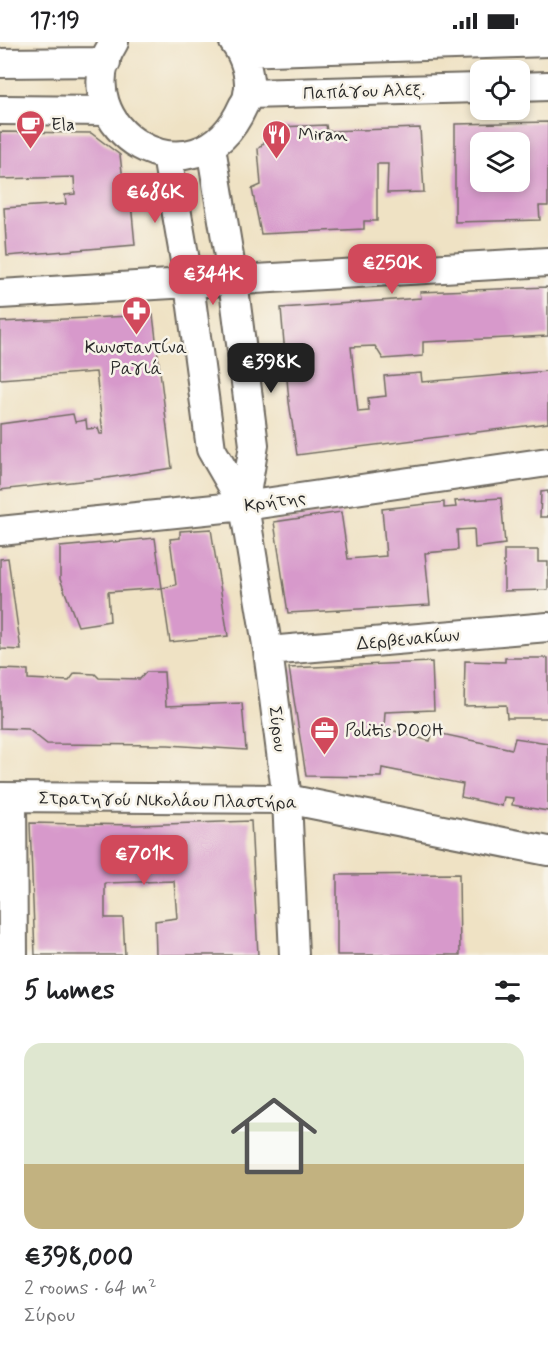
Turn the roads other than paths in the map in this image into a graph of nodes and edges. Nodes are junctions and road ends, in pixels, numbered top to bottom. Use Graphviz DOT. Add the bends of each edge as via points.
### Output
graph roads {
  1 [pos="548,42"];
  2 [pos="238,47"];
  3 [pos="110,52"];
  4 [pos="0,63"];
  5 [pos="548,86"];
  6 [pos="530,87"];
  7 [pos="470,88"];
  8 [pos="249,94"];
  9 [pos="0,110"];
  10 [pos="108,111"];
  11 [pos="211,147"];
  12 [pos="167,156"];
  13 [pos="548,262"];
  14 [pos="233,280"];
  15 [pos="189,284"];
  16 [pos="0,294"];
  17 [pos="548,462"];
  18 [pos="244,506"];
  19 [pos="0,531"];
  20 [pos="548,627"];
  21 [pos="268,651"];
  22 [pos="6,797"];
  23 [pos="287,799"];
  24 [pos="548,851"];
  25 [pos="13,955"];
  26 [pos="294,955"];
  1 -- 2 [label="street"];
  2 -- 8 [label="street"];
  3 -- 4 [label="street"];
  3 -- 10 [label="street" via="101,83"];
  5 -- 6 [label="street"];
  7 -- 8 [label="street, Παπάγου Αλεξ."];
  8 -- 11 [label="street" via="235,123"];
  9 -- 10 [label="street"];
  10 -- 12 [label="street" via="122,133 141,147"];
  11 -- 12 [label="street"];
  11 -- 14 [label="street, Σύρου"];
  12 -- 15 [label="street, Σύρου"];
  13 -- 14 [label="street"];
  14 -- 15 [label="street"];
  14 -- 18 [label="street, Σύρου" via="254,445"];
  15 -- 16 [label="street"];
  15 -- 18 [label="street, Σύρου" via="211,449"];
  17 -- 18 [label="street, Κρήτης"];
  18 -- 19 [label="street, Κρήτης"];
  18 -- 21 [label="street, Σύρου"];
  20 -- 21 [label="street, Δερβενακίων"];
  21 -- 23 [label="street, Σύρου"];
  22 -- 23 [label="street, Στρατηγού Νικολάου Πλαστήρα"];
  22 -- 25 [label="street"];
  23 -- 24 [label="street, Στρατηγού Νικολάου Πλαστήρα"];
  23 -- 26 [label="street, Σύρου"];
}
